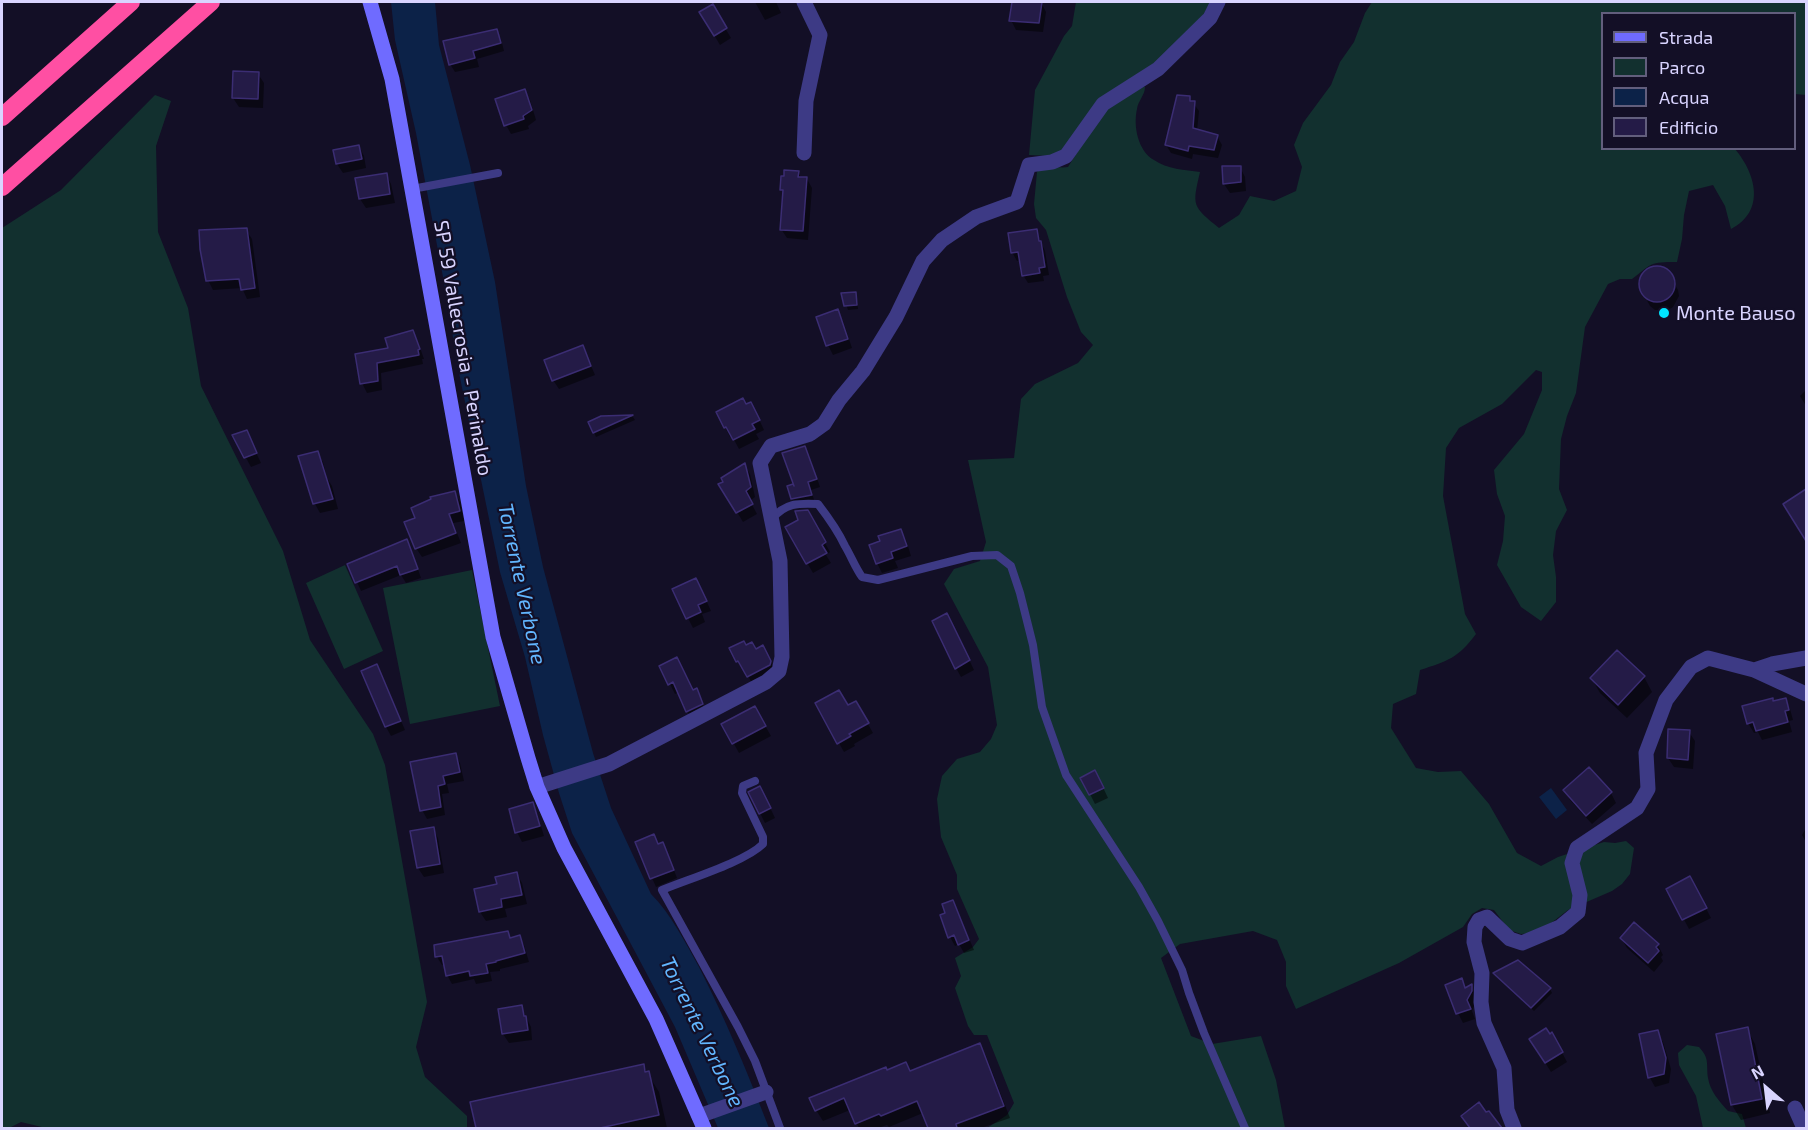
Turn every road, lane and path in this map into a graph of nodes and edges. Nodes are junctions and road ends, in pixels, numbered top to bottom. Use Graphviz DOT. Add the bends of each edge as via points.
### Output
graph roads {
  1 [pos="131,2"];
  2 [pos="211,2"];
  3 [pos="370,2"];
  4 [pos="804,2"];
  5 [pos="1218,2"];
  6 [pos="2,117"];
  7 [pos="804,153"];
  8 [pos="498,173"];
  9 [pos="2,187"];
  10 [pos="419,188"];
  11 [pos="772,519"];
  12 [pos="1806,658"];
  13 [pos="1754,670"];
  14 [pos="1806,694"];
  15 [pos="755,781"];
  16 [pos="537,787"];
  17 [pos="763,1093"];
  18 [pos="1795,1108"];
  19 [pos="703,1119"];
  20 [pos="780,1128"];
  21 [pos="1245,1128"];
  22 [pos="1514,1128"];
  23 [pos="1804,1128"];
  1 -- 6 [label="highway"];
  2 -- 9 [label="highway"];
  3 -- 10 [label="main road, SP 59 Vallecrosia - Perinaldo"];
  4 -- 7 [label="street" via="820,35 806,101"];
  5 -- 11 [label="street" via="1210,18 1158,69 1103,104 1066,156 1029,165 1017,202 976,217 942,240 923,261 896,317 824,424 810,434 771,446 760,463"];
  8 -- 10 [label="lane"];
  10 -- 16 [label="main road, SP 59 Vallecrosia - Perinaldo" via="493,637"];
  11 -- 16 [label="street" via="780,561 783,657 779,671 766,682 609,764"];
  11 -- 21 [label="lane" via="780,509 799,503 818,504 832,521 861,577 878,580 972,556 997,555 1011,566 1033,645 1042,707 1066,775 1163,931"];
  12 -- 13 [label="street"];
  13 -- 14 [label="street"];
  13 -- 22 [label="street" via="1708,658 1691,667 1666,700 1646,753 1648,789 1637,808 1577,848 1572,863 1580,896 1578,912 1560,927 1522,943 1510,939 1487,917 1475,927 1484,1023 1504,1068 1507,1110"];
  15 -- 17 [label="lane" via="743,786 742,793 763,844 738,860 662,890 755,1061"];
  16 -- 19 [label="main road, SP 59 Vallecrosia - Perinaldo" via="564,848 656,1019"];
  17 -- 19 [label="street"];
  17 -- 20 [label="lane"];
  18 -- 23 [label="street"];
}
